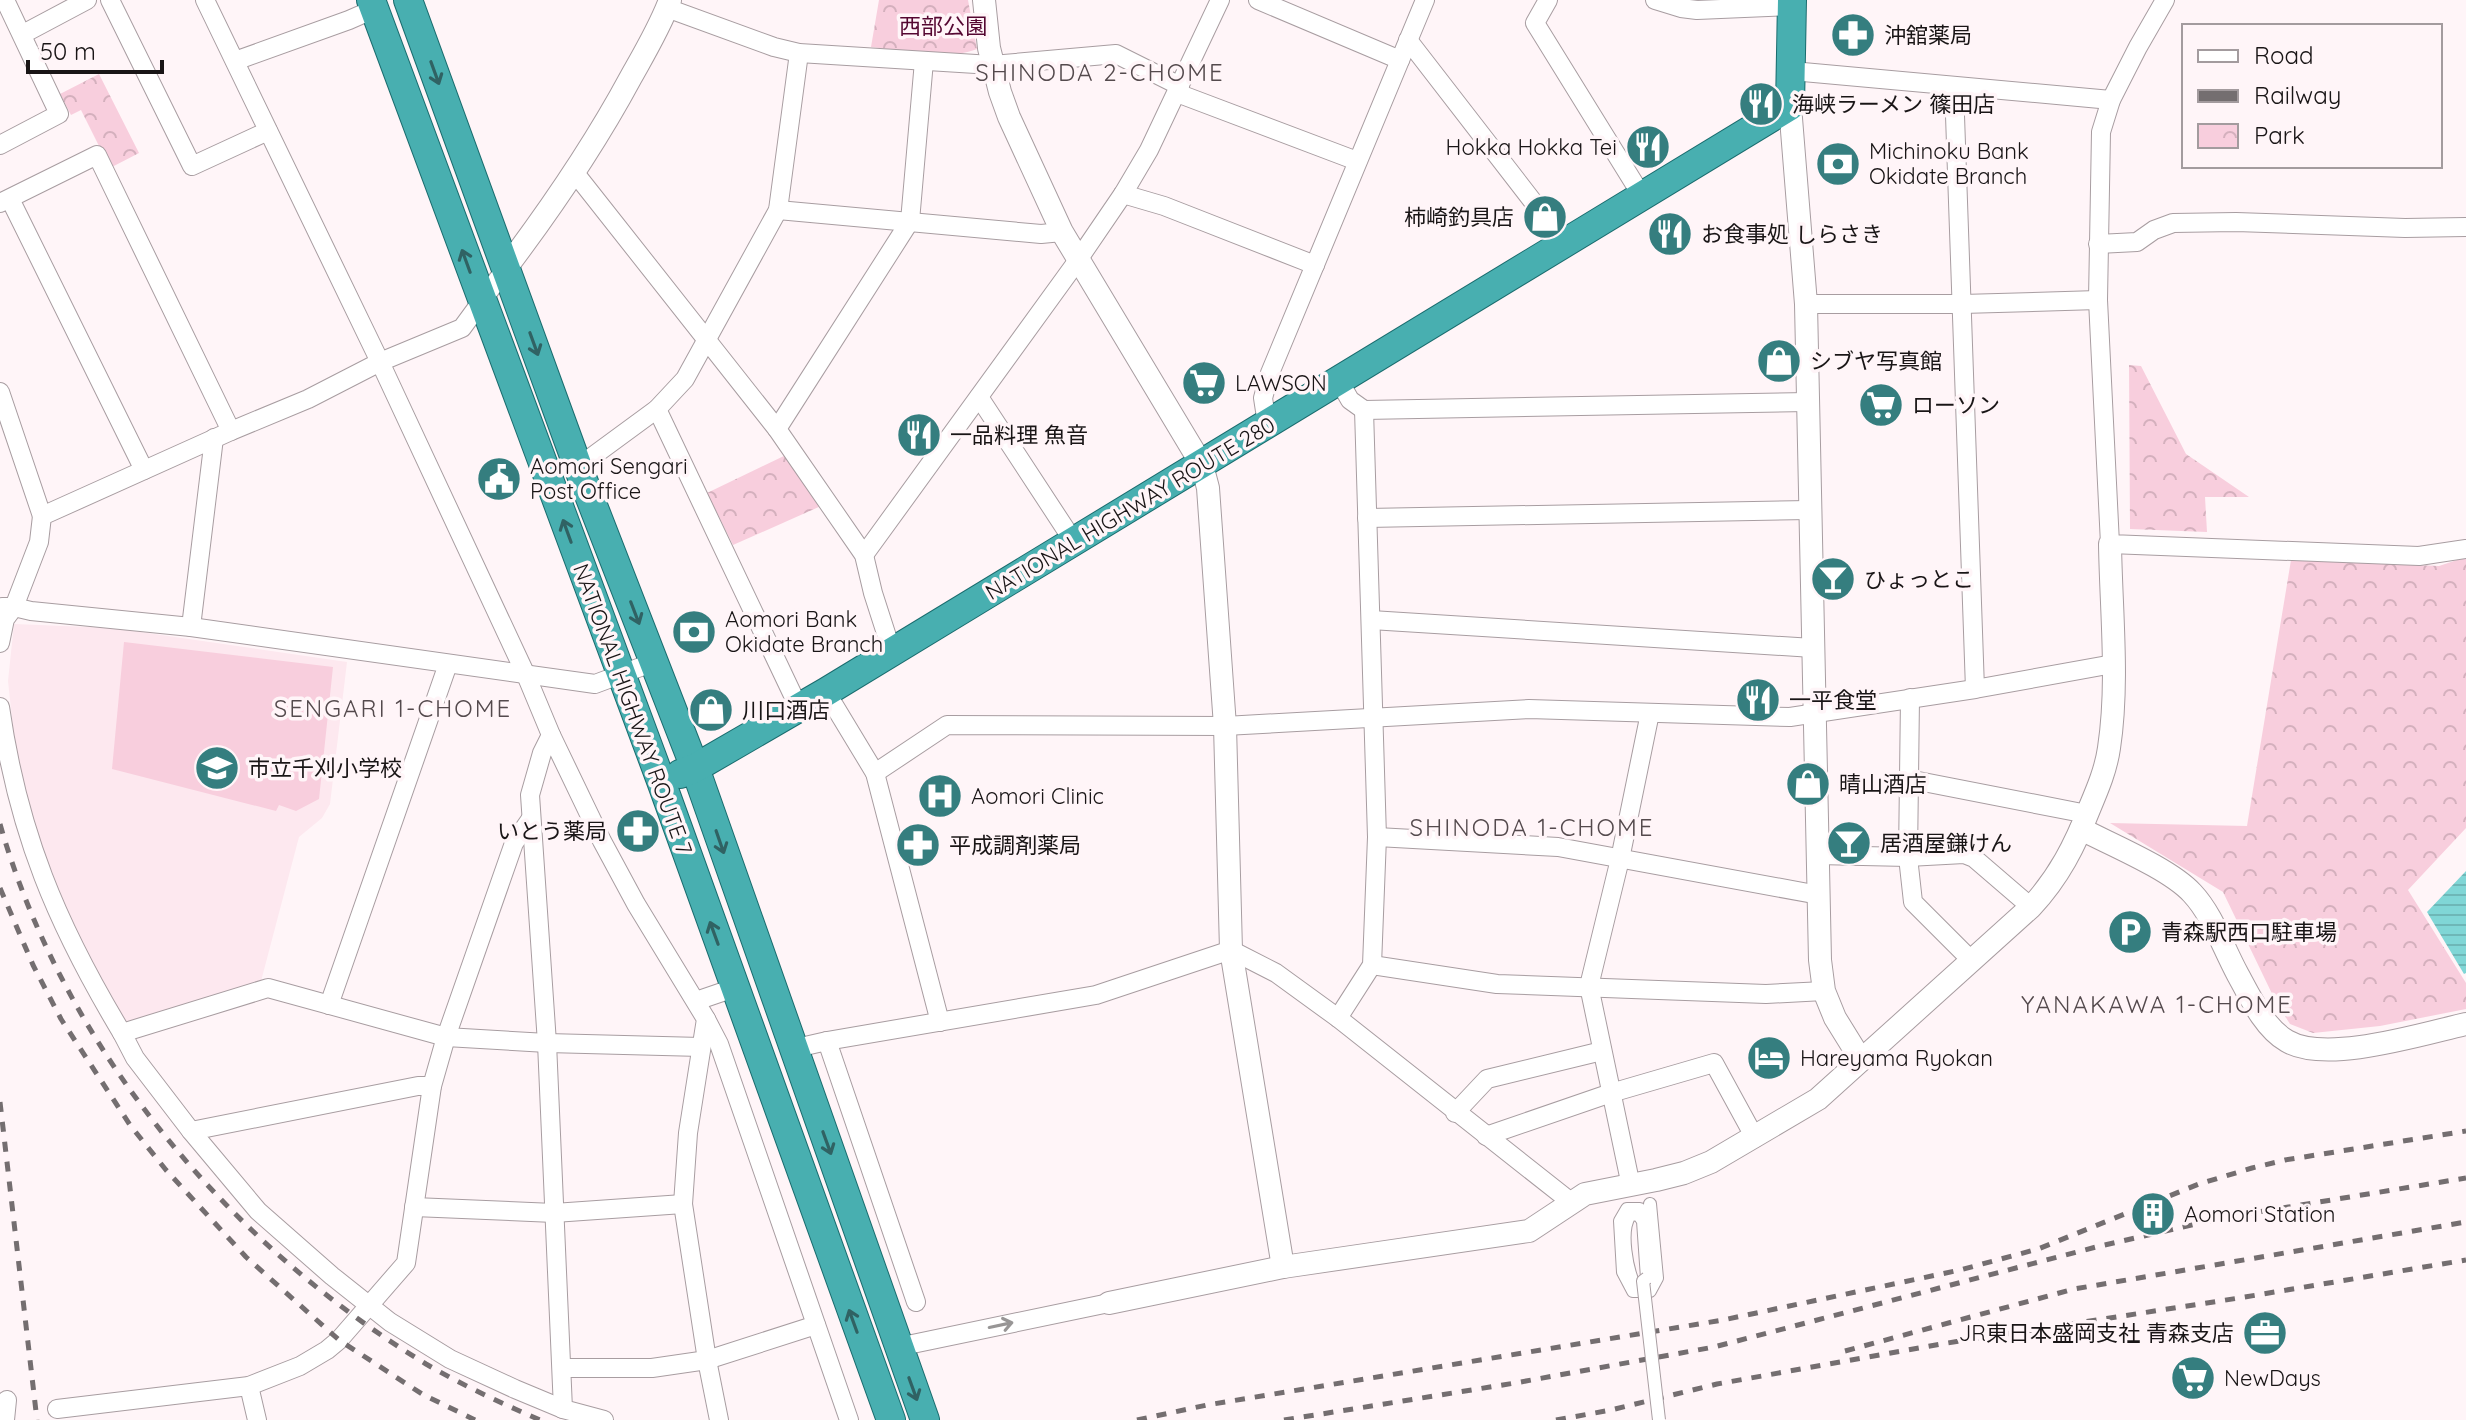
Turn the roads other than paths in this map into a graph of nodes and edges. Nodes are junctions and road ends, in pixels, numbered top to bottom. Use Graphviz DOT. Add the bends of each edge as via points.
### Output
graph roads {
  1 [pos="5,0"];
  2 [pos="87,0"];
  3 [pos="110,0"];
  4 [pos="205,0"];
  5 [pos="408,0"];
  6 [pos="984,0"];
  7 [pos="1220,0"];
  8 [pos="1258,0"];
  9 [pos="1425,0"];
  10 [pos="1548,0"];
  11 [pos="1655,0"];
  12 [pos="2165,0"];
  13 [pos="1792,3"];
  14 [pos="668,4"];
  15 [pos="372,5"];
  16 [pos="23,34"];
  17 [pos="1408,40"];
  18 [pos="799,53"];
  19 [pos="1400,60"];
  20 [pos="235,61"];
  21 [pos="924,61"];
  22 [pos="992,65"];
  23 [pos="1792,71"];
  24 [pos="1954,87"];
  25 [pos="1179,89"];
  26 [pos="2111,100"];
  27 [pos="1790,106"];
  28 [pos="268,131"];
  29 [pos="0,145"];
  30 [pos="1357,161"];
  31 [pos="575,173"];
  32 [pos="1123,194"];
  33 [pos="1642,196"];
  34 [pos="5,201"];
  35 [pos="778,210"];
  36 [pos="910,221"];
  37 [pos="2466,227"];
  38 [pos="1062,232"];
  39 [pos="1565,243"];
  40 [pos="2098,244"];
  41 [pos="1078,260"];
  42 [pos="1315,265"];
  43 [pos="506,268"];
  44 [pos="2098,300"];
  45 [pos="481,302"];
  46 [pos="1806,304"];
  47 [pos="1962,304"];
  48 [pos="707,338"];
  49 [pos="380,362"];
  50 [pos="1338,379"];
  51 [pos="0,392"];
  52 [pos="979,397"];
  53 [pos="1808,402"];
  54 [pos="657,409"];
  55 [pos="1364,410"];
  56 [pos="1267,424"];
  57 [pos="777,429"];
  58 [pos="222,435"];
  59 [pos="1202,465"];
  60 [pos="578,467"];
  61 [pos="144,470"];
  62 [pos="1809,510"];
  63 [pos="42,516"];
  64 [pos="1367,518"];
  65 [pos="1074,542"];
  66 [pos="2110,544"];
  67 [pos="2466,549"];
  68 [pos="864,555"];
  69 [pos="7,607"];
  70 [pos="1371,620"];
  71 [pos="191,627"];
  72 [pos="0,643"];
  73 [pos="1813,648"];
  74 [pos="892,652"];
  75 [pos="654,662"];
  76 [pos="448,664"];
  77 [pos="2113,664"];
  78 [pos="526,675"];
  79 [pos="621,675"];
  80 [pos="1975,689"];
  81 [pos="826,692"];
  82 [pos="1910,698"];
  83 [pos="0,707"];
  84 [pos="799,708"];
  85 [pos="1650,713"];
  86 [pos="1814,715"];
  87 [pos="1375,719"];
  88 [pos="1225,726"];
  89 [pos="551,735"];
  90 [pos="695,768"];
  91 [pos="875,773"];
  92 [pos="1908,779"];
  93 [pos="661,781"];
  94 [pos="530,820"];
  95 [pos="2084,822"];
  96 [pos="1377,837"];
  97 [pos="1817,855"];
  98 [pos="1908,857"];
  99 [pos="1620,859"];
  100 [pos="1819,895"];
  101 [pos="2031,907"];
  102 [pos="1231,950"];
  103 [pos="1971,960"];
  104 [pos="1372,965"];
  105 [pos="1589,986"];
  106 [pos="734,988"];
  107 [pos="1824,991"];
  108 [pos="696,1001"];
  109 [pos="329,1005"];
  110 [pos="1338,1018"];
  111 [pos="706,1019"];
  112 [pos="940,1022"];
  113 [pos="2466,1024"];
  114 [pos="122,1033"];
  115 [pos="446,1037"];
  116 [pos="827,1041"];
  117 [pos="547,1043"];
  118 [pos="701,1047"];
  119 [pos="1602,1051"];
  120 [pos="796,1060"];
  121 [pos="1861,1060"];
  122 [pos="432,1086"];
  123 [pos="1611,1093"];
  124 [pos="1455,1113"];
  125 [pos="191,1131"];
  126 [pos="1486,1136"];
  127 [pos="1755,1138"];
  128 [pos="1631,1186"];
  129 [pos="1571,1202"];
  130 [pos="683,1204"];
  131 [pos="1650,1204"];
  132 [pos="414,1207"];
  133 [pos="554,1213"];
  134 [pos="1283,1267"];
  135 [pos="916,1302"];
  136 [pos="369,1303"];
  137 [pos="1109,1303"];
  138 [pos="816,1325"];
  139 [pos="898,1347"];
  140 [pos="707,1360"];
  141 [pos="562,1368"];
  142 [pos="249,1386"];
  143 [pos="7,1400"];
  144 [pos="57,1409"];
  145 [pos="563,1409"];
  146 [pos="5,1420"];
  147 [pos="257,1420"];
  148 [pos="604,1420"];
  149 [pos="719,1420"];
  150 [pos="849,1420"];
  151 [pos="891,1420"];
  152 [pos="925,1420"];
  153 [pos="1659,1420"];
  1 -- 16 [label="street"];
  2 -- 16 [label="street"];
  3 -- 28 [label="street" via="192,166"];
  4 -- 20 [label="street"];
  5 -- 43 [label="highway, NATIONAL HIGHWAY ROUTE 7, one-way"];
  6 -- 22 [label="street"];
  7 -- 25 [label="street"];
  8 -- 19 [label="street"];
  9 -- 17 [label="street"];
  10 -- 33 [label="street" via="1535,23"];
  11 -- 13 [label="street" via="1697,10"];
  12 -- 26 [label="street"];
  13 -- 23 [label="highway"];
  14 -- 18 [label="street"];
  14 -- 31 [label="street"];
  15 -- 20 [label="street" via="349,20"];
  45 -- 15 [label="highway, NATIONAL HIGHWAY ROUTE 7, one-way"];
  16 -- 29 [label="street" via="59,114"];
  17 -- 19 [label="street"];
  17 -- 39 [label="street"];
  18 -- 21 [label="street"];
  18 -- 35 [label="street"];
  19 -- 30 [label="street"];
  20 -- 28 [label="street"];
  21 -- 22 [label="street"];
  21 -- 36 [label="street"];
  22 -- 25 [label="street" via="1116,54"];
  22 -- 38 [label="street" via="1009,117"];
  23 -- 24 [label="street"];
  23 -- 27 [label="highway"];
  24 -- 26 [label="street"];
  24 -- 47 [label="street"];
  25 -- 30 [label="street"];
  25 -- 32 [label="street"];
  26 -- 40 [label="street" via="2101,132"];
  27 -- 33 [label="highway, NATIONAL HIGHWAY ROUTE 280"];
  27 -- 46 [label="street"];
  28 -- 49 [label="street"];
  30 -- 42 [label="street"];
  31 -- 43 [label="street"];
  31 -- 48 [label="street"];
  32 -- 41 [label="street"];
  32 -- 42 [label="street"];
  33 -- 39 [label="highway, NATIONAL HIGHWAY ROUTE 280"];
  34 -- 58 [label="street" via="97,155"];
  34 -- 61 [label="street"];
  35 -- 36 [label="street"];
  35 -- 48 [label="street"];
  36 -- 38 [label="street"];
  36 -- 57 [label="street"];
  37 -- 40 [label="street" via="2173,223 2137,242"];
  38 -- 41 [label="street"];
  39 -- 50 [label="highway, NATIONAL HIGHWAY ROUTE 280"];
  40 -- 44 [label="street"];
  41 -- 52 [label="street"];
  41 -- 59 [label="street"];
  42 -- 56 [label="street" via="1270,373 1263,398"];
  43 -- 45 [label="street"];
  43 -- 60 [label="highway, NATIONAL HIGHWAY ROUTE 7, one-way"];
  44 -- 47 [label="street"];
  44 -- 66 [label="street"];
  45 -- 49 [label="street" via="462,328"];
  79 -- 45 [label="highway, NATIONAL HIGHWAY ROUTE 7, one-way"];
  46 -- 47 [label="street"];
  46 -- 53 [label="street"];
  47 -- 80 [label="street"];
  48 -- 54 [label="street" via="685,379"];
  48 -- 57 [label="street"];
  49 -- 58 [label="street"];
  49 -- 78 [label="street"];
  50 -- 55 [label="street" via="1350,400"];
  50 -- 56 [label="highway, NATIONAL HIGHWAY ROUTE 280"];
  51 -- 63 [label="street"];
  52 -- 65 [label="street"];
  52 -- 68 [label="street"];
  53 -- 55 [label="street"];
  53 -- 62 [label="street"];
  54 -- 60 [label="street"];
  54 -- 84 [label="street"];
  55 -- 64 [label="street"];
  56 -- 59 [label="highway, NATIONAL HIGHWAY ROUTE 280"];
  57 -- 68 [label="street"];
  58 -- 61 [label="street"];
  58 -- 71 [label="street"];
  59 -- 65 [label="highway, NATIONAL HIGHWAY ROUTE 280"];
  59 -- 88 [label="street"];
  60 -- 75 [label="highway, NATIONAL HIGHWAY ROUTE 7, one-way"];
  61 -- 63 [label="street"];
  62 -- 64 [label="street"];
  62 -- 73 [label="street"];
  63 -- 69 [label="street" via="39,542"];
  64 -- 70 [label="street"];
  65 -- 74 [label="highway, NATIONAL HIGHWAY ROUTE 280"];
  66 -- 67 [label="street" via="2419,556"];
  66 -- 77 [label="street"];
  68 -- 74 [label="street"];
  69 -- 71 [label="street"];
  69 -- 72 [label="street"];
  70 -- 73 [label="street"];
  70 -- 87 [label="street"];
  71 -- 76 [label="street"];
  73 -- 86 [label="street"];
  74 -- 81 [label="highway, NATIONAL HIGHWAY ROUTE 280"];
  75 -- 79 [label="street"];
  75 -- 90 [label="highway, NATIONAL HIGHWAY ROUTE 7"];
  76 -- 78 [label="street"];
  76 -- 109 [label="street"];
  77 -- 80 [label="street"];
  77 -- 95 [label="street" via="2109,752"];
  78 -- 79 [label="street" via="595,684"];
  78 -- 89 [label="street"];
  79 -- 93 [label="highway, NATIONAL HIGHWAY ROUTE 7"];
  80 -- 82 [label="street"];
  81 -- 84 [label="highway, NATIONAL HIGHWAY ROUTE 280"];
  81 -- 91 [label="street"];
  82 -- 86 [label="street"];
  82 -- 92 [label="street"];
  83 -- 114 [label="street" via="8,761 38,865 87,975"];
  84 -- 90 [label="highway, NATIONAL HIGHWAY ROUTE 280"];
  85 -- 86 [label="street"];
  85 -- 87 [label="street" via="1529,709"];
  85 -- 99 [label="street"];
  86 -- 97 [label="street"];
  87 -- 88 [label="street"];
  87 -- 96 [label="street"];
  88 -- 91 [label="street" via="947,725"];
  88 -- 102 [label="street"];
  89 -- 94 [label="street" via="530,795"];
  89 -- 108 [label="street" via="636,904"];
  90 -- 93 [label="highway, NATIONAL HIGHWAY ROUTE 280"];
  90 -- 120 [label="highway, NATIONAL HIGHWAY ROUTE 7, one-way"];
  91 -- 112 [label="street"];
  92 -- 95 [label="street"];
  92 -- 98 [label="street"];
  106 -- 93 [label="highway, NATIONAL HIGHWAY ROUTE 7, one-way"];
  94 -- 115 [label="street" via="514,843"];
  94 -- 117 [label="street"];
  95 -- 101 [label="street" via="2057,876"];
  95 -- 113 [label="street" via="2194,894 2247,991 2286,1041 2337,1051"];
  96 -- 99 [label="street" via="1558,847"];
  96 -- 104 [label="street"];
  97 -- 98 [label="street"];
  97 -- 100 [label="street"];
  98 -- 101 [label="street" via="1974,858"];
  98 -- 103 [label="street" via="1913,902"];
  99 -- 100 [label="street"];
  99 -- 105 [label="street"];
  100 -- 107 [label="street"];
  101 -- 103 [label="street"];
  102 -- 110 [label="street" via="1276,973"];
  102 -- 112 [label="street" via="1096,995"];
  102 -- 134 [label="street"];
  103 -- 121 [label="street"];
  104 -- 105 [label="street" via="1497,984"];
  104 -- 110 [label="street"];
  105 -- 107 [label="street" via="1766,994"];
  105 -- 119 [label="street"];
  106 -- 108 [label="street"];
  151 -- 106 [label="highway, NATIONAL HIGHWAY ROUTE 7, one-way"];
  107 -- 121 [label="street"];
  108 -- 111 [label="street"];
  109 -- 114 [label="street" via="268,988"];
  109 -- 115 [label="street"];
  110 -- 124 [label="street"];
  111 -- 118 [label="street"];
  111 -- 138 [label="street"];
  112 -- 116 [label="street"];
  114 -- 125 [label="street"];
  115 -- 117 [label="street"];
  115 -- 122 [label="street"];
  116 -- 120 [label="street"];
  116 -- 135 [label="street"];
  117 -- 118 [label="street"];
  117 -- 133 [label="street"];
  118 -- 130 [label="street"];
  119 -- 123 [label="street"];
  119 -- 124 [label="street" via="1487,1079"];
  120 -- 139 [label="highway, NATIONAL HIGHWAY ROUTE 7, one-way"];
  121 -- 127 [label="street" via="1818,1099"];
  122 -- 125 [label="street"];
  122 -- 132 [label="street"];
  123 -- 126 [label="street"];
  123 -- 127 [label="street" via="1714,1063"];
  123 -- 128 [label="street"];
  124 -- 126 [label="street"];
  125 -- 136 [label="street" via="258,1211"];
  126 -- 129 [label="street"];
  127 -- 128 [label="street" via="1684,1173"];
  128 -- 129 [label="street" via="1602,1189"];
  129 -- 134 [label="street" via="1529,1231"];
  130 -- 133 [label="street"];
  130 -- 140 [label="street"];
  131 -- 153 [label="street, bridge" via="1657,1278 1650,1291 1633,1291 1623,1272 1620,1221 1627,1209 1640,1209 1645,1216 1651,1276 1647,1286 1635,1287 1628,1272 1625,1223 1638,1214 1643,1221 1647,1278 1642,1285"];
  132 -- 133 [label="street"];
  132 -- 136 [label="street" via="406,1263"];
  133 -- 141 [label="street"];
  134 -- 137 [label="street"];
  136 -- 142 [label="street" via="327,1350"];
  136 -- 145 [label="street" via="450,1359"];
  139 -- 137 [label="street, one-way"];
  138 -- 140 [label="street"];
  138 -- 150 [label="street"];
  139 -- 152 [label="highway, NATIONAL HIGHWAY ROUTE 7, one-way"];
  140 -- 141 [label="street" via="652,1368"];
  140 -- 149 [label="street"];
  141 -- 145 [label="street"];
  142 -- 144 [label="street"];
  142 -- 147 [label="street"];
  143 -- 146 [label="street"];
  145 -- 148 [label="street"];
}
